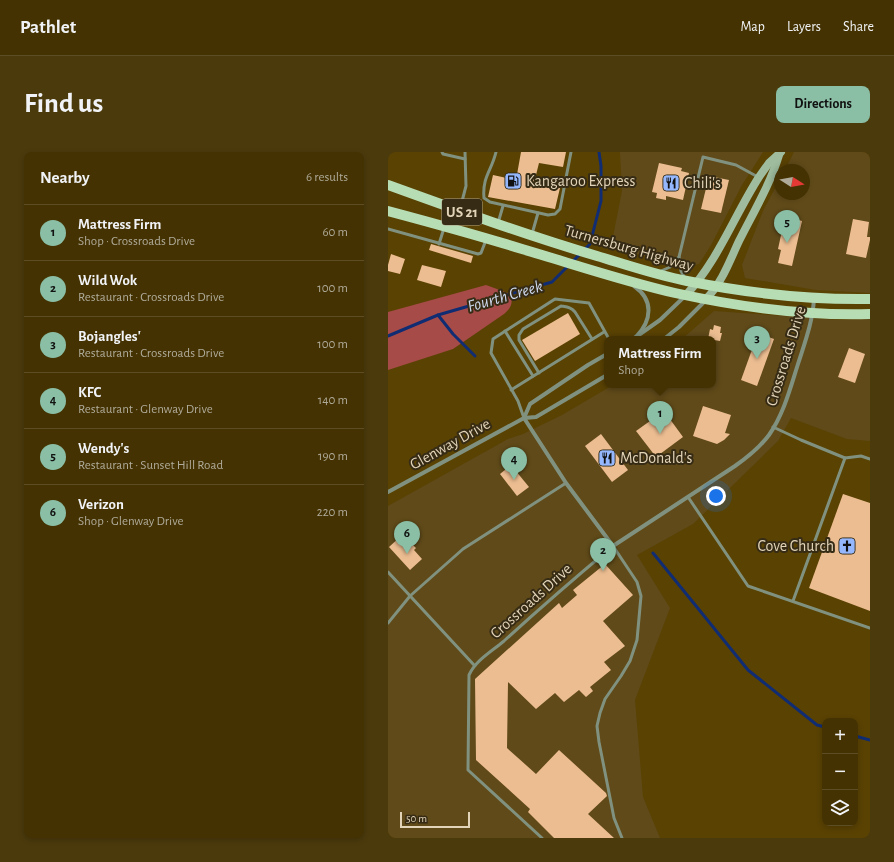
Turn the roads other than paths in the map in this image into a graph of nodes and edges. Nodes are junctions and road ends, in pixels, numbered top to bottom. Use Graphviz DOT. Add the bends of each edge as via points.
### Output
graph roads {
  1 [pos="442,152"];
  2 [pos="465,152"];
  3 [pos="496,152"];
  4 [pos="571,152"];
  5 [pos="780,153"];
  6 [pos="465,159"];
  7 [pos="759,177"];
  8 [pos="388,185"];
  9 [pos="503,206"];
  10 [pos="388,211"];
  11 [pos="460,211"];
  12 [pos="538,213"];
  13 [pos="497,224"];
  14 [pos="445,227"];
  15 [pos="388,229"];
  16 [pos="534,237"];
  17 [pos="487,238"];
  18 [pos="440,244"];
  19 [pos="679,257"];
  20 [pos="638,269"];
  21 [pos="615,277"];
  22 [pos="695,283"];
  23 [pos="716,287"];
  24 [pos="686,295"];
  25 [pos="814,298"];
  26 [pos="706,299"];
  27 [pos="870,299"];
  28 [pos="813,312"];
  29 [pos="870,314"];
  30 [pos="505,331"];
  31 [pos="604,332"];
  32 [pos="606,336"];
  33 [pos="636,336"];
  34 [pos="638,336"];
  35 [pos="668,336"];
  36 [pos="592,339"];
  37 [pos="604,356"];
  38 [pos="539,373"];
  39 [pos="533,376"];
  40 [pos="604,377"];
  41 [pos="511,390"];
  42 [pos="524,418"];
  43 [pos="774,427"];
  44 [pos="845,458"];
  45 [pos="870,459"];
  46 [pos="566,483"];
  47 [pos="388,492"];
  48 [pos="688,497"];
  49 [pos="613,546"];
  50 [pos="388,572"];
  51 [pos="410,596"];
  52 [pos="793,601"];
  53 [pos="388,623"];
  54 [pos="870,628"];
  55 [pos="474,665"];
  56 [pos="542,838"];
  57 [pos="622,838"];
  1 -- 6 [label="lane"];
  2 -- 6 [label="lane"];
  3 -- 9 [label="lane" via="485,178 484,198"];
  4 -- 12 [label="lane" via="560,209 555,214"];
  5 -- 7 [label="street"];
  5 -- 23 [label="street"];
  6 -- 11 [label="lane" via="466,186"];
  7 -- 19 [label="lane" via="736,165 703,157"];
  7 -- 22 [label="street" via="708,267"];
  8 -- 11 [label="main road, Turnersburg Highway / US 21"];
  9 -- 12 [label="lane"];
  9 -- 13 [label="lane"];
  10 -- 14 [label="main road, Turnersburg Highway / US 21"];
  11 -- 13 [label="main road, Turnersburg Highway / US 21"];
  12 -- 16 [label="lane"];
  13 -- 16 [label="main road, Turnersburg Highway / US 21"];
  14 -- 17 [label="main road, Turnersburg Highway / US 21"];
  14 -- 18 [label="lane"];
  15 -- 18 [label="lane"];
  16 -- 20 [label="main road, Turnersburg Highway / US 21"];
  17 -- 18 [label="lane" via="481,254"];
  17 -- 21 [label="main road, Turnersburg Highway / US 21"];
  19 -- 20 [label="lane" via="662,271"];
  19 -- 22 [label="lane" via="681,273"];
  20 -- 22 [label="main road, Turnersburg Highway / US 21"];
  21 -- 24 [label="main road, Turnersburg Highway / US 21"];
  21 -- 33 [label="street" via="640,291 647,302 647,320"];
  22 -- 23 [label="main road, Turnersburg Highway / US 21"];
  22 -- 24 [label="street"];
  23 -- 25 [label="main road, Turnersburg Highway / US 21"];
  23 -- 26 [label="street"];
  24 -- 26 [label="main road, Turnersburg Highway / US 21"];
  24 -- 34 [label="street" via="660,320"];
  25 -- 27 [label="main road, Turnersburg Highway / US 21"];
  25 -- 28 [label="street, Crossroads Drive"];
  26 -- 28 [label="main road, Turnersburg Highway / US 21"];
  26 -- 35 [label="street"];
  28 -- 29 [label="main road, Turnersburg Highway / US 21"];
  28 -- 43 [label="street, Crossroads Drive" via="784,410"];
  30 -- 31 [label="lane" via="555,299 589,304"];
  30 -- 39 [label="lane"];
  30 -- 41 [label="lane" via="493,339 491,353"];
  31 -- 32 [label="lane"];
  31 -- 36 [label="lane"];
  36 -- 38 [label="lane"];
  36 -- 38 [label="lane" via="572,308 562,306 523,329 519,340"];
  37 -- 42 [label="street" via="530,404"];
  38 -- 39 [label="lane"];
  39 -- 41 [label="lane"];
  40 -- 42 [label="street, Glenway Drive" via="536,417"];
  41 -- 42 [label="lane"];
  42 -- 46 [label="street"];
  42 -- 47 [label="street, Glenway Drive"];
  43 -- 44 [label="lane"];
  43 -- 48 [label="street, Crossroads Drive" via="752,454"];
  44 -- 45 [label="lane" via="861,456"];
  44 -- 52 [label="lane"];
  46 -- 49 [label="street"];
  46 -- 51 [label="lane" via="463,549"];
  48 -- 49 [label="street, Crossroads Drive"];
  48 -- 52 [label="lane" via="748,586"];
  49 -- 55 [label="lane, Crossroads Drive"];
  49 -- 57 [label="lane" via="637,582 641,596 637,640 630,661 605,699 597,726 614,818"];
  50 -- 51 [label="lane"];
  51 -- 53 [label="lane"];
  51 -- 55 [label="lane"];
  52 -- 54 [label="lane"];
  55 -- 56 [label="lane" via="468,675 468,770"];
}
